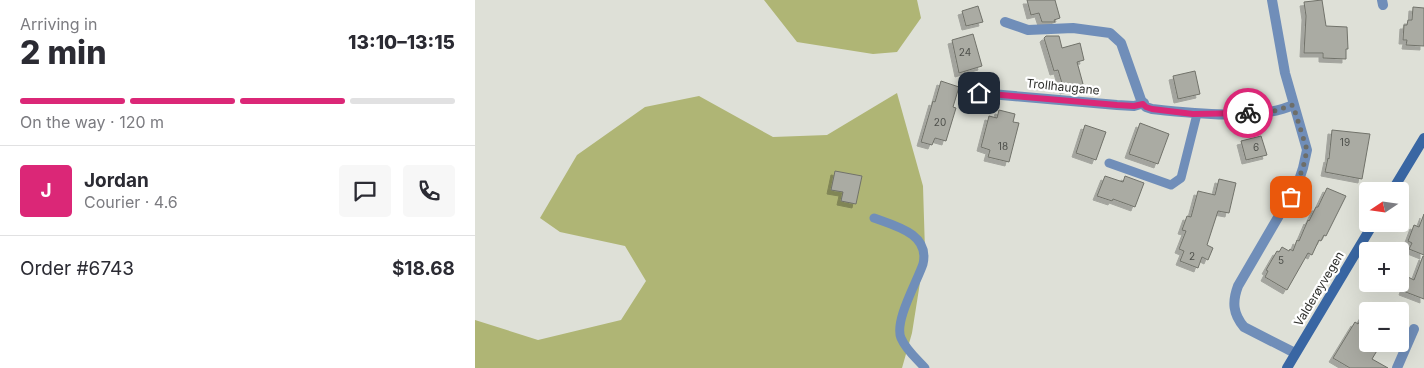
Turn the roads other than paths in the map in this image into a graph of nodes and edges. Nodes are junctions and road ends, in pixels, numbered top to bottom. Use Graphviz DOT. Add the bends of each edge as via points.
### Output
graph roads {
  1 [pos="1271,0"];
  2 [pos="1005,22"];
  3 [pos="979,93"];
  4 [pos="1143,104"];
  5 [pos="1293,105"];
  6 [pos="1197,114"];
  7 [pos="1424,138"];
  8 [pos="1109,163"];
  9 [pos="1398,182"];
  10 [pos="874,218"];
  11 [pos="1368,232"];
  12 [pos="1415,329"];
  13 [pos="1295,353"];
  14 [pos="925,368"];
  15 [pos="1287,368"];
  16 [pos="1397,368"];
  1 -- 5 [label="street"];
  2 -- 4 [label="street" via="1028,30 1073,28 1114,35 1121,43"];
  3 -- 4 [label="street, Trollhaugane" via="1117,105"];
  4 -- 6 [label="street, Trollhaugane" via="1152,109"];
  5 -- 6 [label="street, Trollhaugane" via="1253,113"];
  5 -- 13 [label="street" via="1307,150 1303,168 1291,197 1238,286 1233,304 1244,327"];
  6 -- 8 [label="lane" via="1181,178 1171,185"];
  7 -- 9 [label="main road"];
  10 -- 14 [label="lane" via="911,233 923,249 923,264 899,328 904,345"];
  11 -- 13 [label="main road, Valderøyvegen"];
  12 -- 16 [label="street"];
  13 -- 15 [label="main road, Valderøyvegen"];
}
